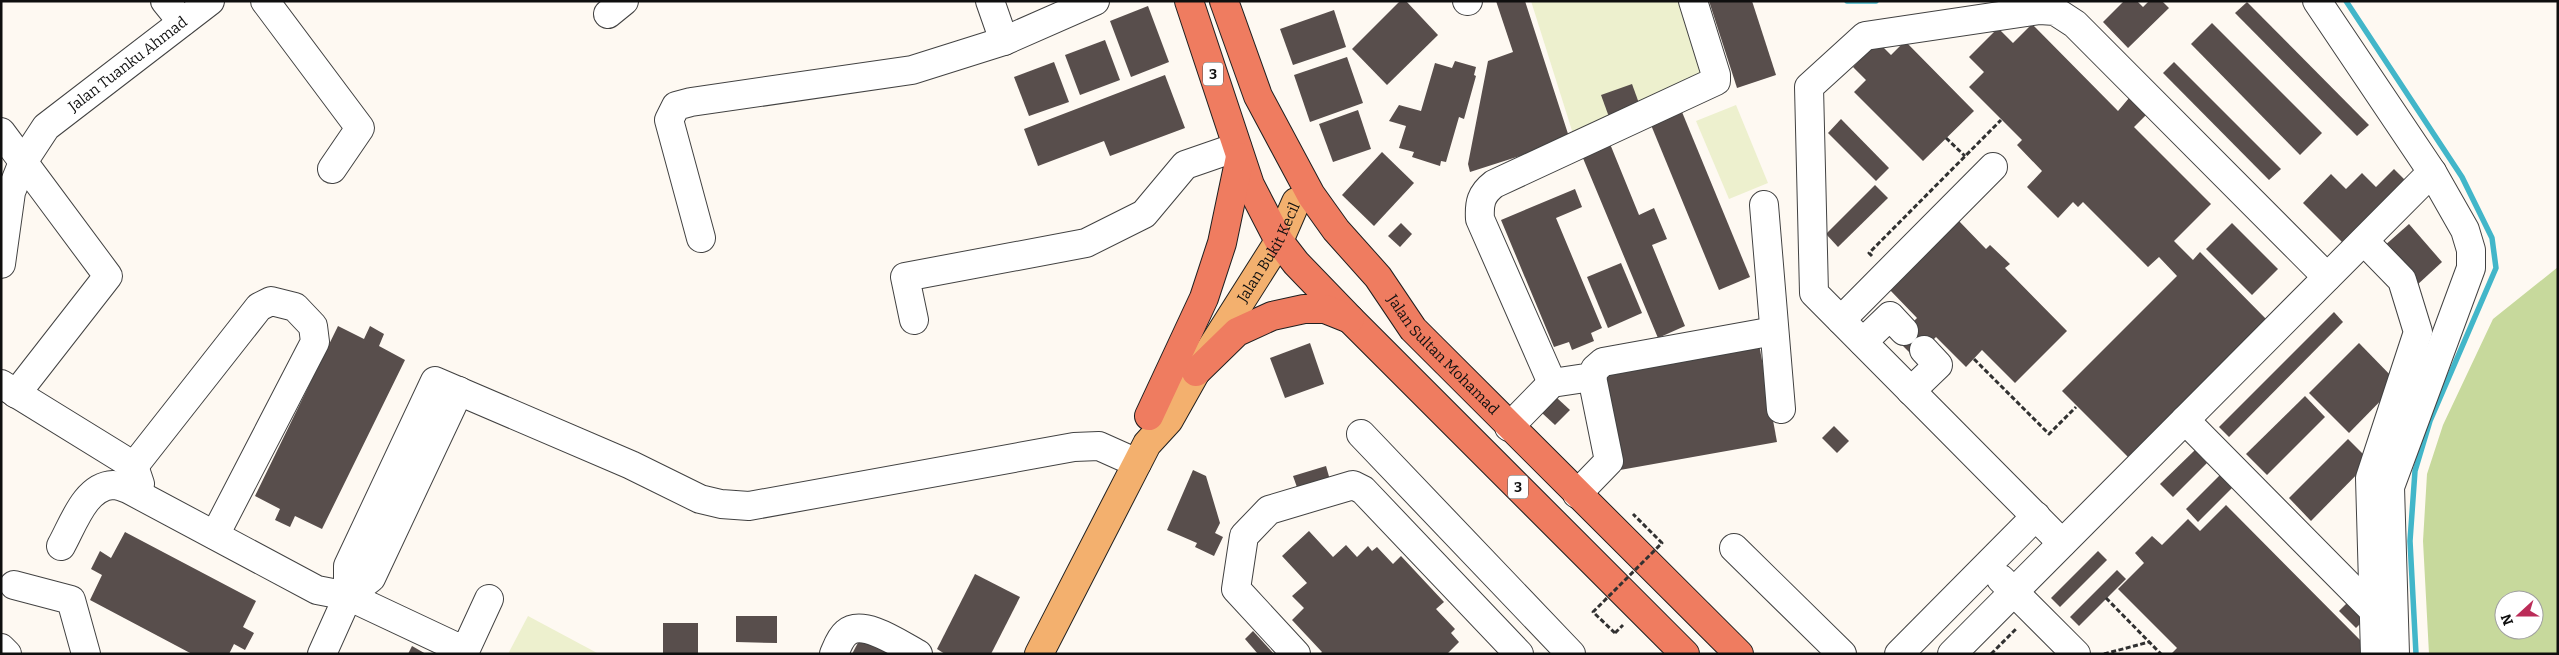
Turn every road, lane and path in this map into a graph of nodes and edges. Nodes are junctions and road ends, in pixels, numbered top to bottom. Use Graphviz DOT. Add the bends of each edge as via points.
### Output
graph roads {
  1 [pos="165,1"];
  2 [pos="210,1"];
  3 [pos="265,1"];
  4 [pos="990,1"];
  5 [pos="1095,1"];
  6 [pos="1189,1"];
  7 [pos="1224,1"];
  8 [pos="1693,1"];
  9 [pos="2317,1"];
  10 [pos="182,22"];
  11 [pos="1004,41"];
  12 [pos="1258,96"];
  13 [pos="1,132"];
  14 [pos="1946,138"];
  15 [pos="1238,152"];
  16 [pos="1965,156"];
  17 [pos="23,162"];
  18 [pos="1993,167"];
  19 [pos="332,170"];
  20 [pos="2432,172"];
  21 [pos="1296,202"];
  22 [pos="1764,205"];
  23 [pos="1274,232"];
  24 [pos="701,238"];
  25 [pos="2364,241"];
  26 [pos="1,264"];
  27 [pos="2327,277"];
  28 [pos="914,320"];
  29 [pos="1351,320"];
  30 [pos="1841,320"];
  31 [pos="1413,329"];
  32 [pos="1904,330"];
  33 [pos="1774,331"];
  34 [pos="1863,342"];
  35 [pos="1924,350"];
  36 [pos="1974,359"];
  37 [pos="1196,372"];
  38 [pos="1592,377"];
  39 [pos="1552,383"];
  40 [pos="9,389"];
  41 [pos="1912,391"];
  42 [pos="2076,407"];
  43 [pos="1781,410"];
  44 [pos="1149,416"];
  45 [pos="2184,420"];
  46 [pos="1509,426"];
  47 [pos="1361,434"];
  48 [pos="1142,454"];
  49 [pos="134,466"];
  50 [pos="1577,494"];
  51 [pos="145,497"];
  52 [pos="1633,514"];
  53 [pos="2036,516"];
  54 [pos="215,535"];
  55 [pos="1458,536"];
  56 [pos="2062,543"];
  57 [pos="61,546"];
  58 [pos="1734,548"];
  59 [pos="1431,562"];
  60 [pos="1988,565"];
  61 [pos="14,585"];
  62 [pos="2014,591"];
  63 [pos="348,596"];
  64 [pos="2106,598"];
  65 [pos="489,599"];
  66 [pos="2374,611"];
  67 [pos="1615,634"];
  68 [pos="2149,642"];
  69 [pos="839,644"];
  70 [pos="1,648"];
  71 [pos="7,654"];
  72 [pos="86,654"];
  73 [pos="322,654"];
  74 [pos="918,654"];
  75 [pos="1039,654"];
  76 [pos="1296,654"];
  77 [pos="1519,654"];
  78 [pos="1570,654"];
  79 [pos="1685,654"];
  80 [pos="1739,654"];
  81 [pos="1842,654"];
  82 [pos="1899,654"];
  83 [pos="1952,654"];
  84 [pos="2076,654"];
  85 [pos="2104,654"];
  86 [pos="2161,654"];
  87 [pos="2375,654"];
  88 [pos="2395,654"];
  1 -- 10 [label="street"];
  2 -- 10 [label="street, Jalan Tuanku Ahmad"];
  3 -- 19 [label="street" via="360,128"];
  4 -- 11 [label="street"];
  5 -- 11 [label="street"];
  6 -- 15 [label="highway, 3"];
  7 -- 12 [label="highway, Jalan Sultan Mohamad / 3"];
  8 -- 39 [label="street" via="1716,81 1494,184 1484,192 1480,219"];
  9 -- 20 [label="street"];
  10 -- 17 [label="street, Jalan Tuanku Ahmad" via="46,127"];
  11 -- 24 [label="street" via="912,70 676,106 668,120"];
  12 -- 21 [label="highway, 3"];
  12 -- 31 [label="highway, Jalan Sultan Mohamad / 3" via="1311,195 1336,230 1378,277"];
  13 -- 17 [label="street"];
  14 -- 16 [label="path"];
  15 -- 23 [label="highway, 3" via="1250,186"];
  15 -- 28 [label="street" via="1185,165 1144,214 1086,243 906,276"];
  15 -- 44 [label="highway" via="1222,243 1204,298"];
  17 -- 26 [label="street, Jalan Tuanku Ahmad" via="12,192"];
  17 -- 40 [label="street" via="108,276"];
  18 -- 30 [label="street"];
  20 -- 25 [label="street"];
  20 -- 88 [label="street" via="2465,230 2470,268 2390,487"];
  21 -- 23 [label="main road, Jalan Bukit Kecil"];
  21 -- 31 [label="highway, 3" via="1313,230 1335,254"];
  22 -- 33 [label="street"];
  23 -- 29 [label="highway, 3" via="1296,263"];
  23 -- 37 [label="main road, Jalan Bukit Kecil"];
  23 -- 44 [label="main road, Jalan Bukit Kecil"];
  25 -- 27 [label="street"];
  25 -- 66 [label="street" via="2402,280 2418,332 2370,478"];
  27 -- 30 [label="street" via="2075,24 2055,11 2040,10 1865,36 1809,87 1814,293"];
  27 -- 45 [label="street"];
  29 -- 37 [label="highway" via="1325,309 1304,309 1272,316 1237,332"];
  29 -- 79 [label="highway, 3"];
  30 -- 34 [label="street"];
  31 -- 46 [label="highway, Jalan Sultan Mohamad / 3"];
  32 -- 34 [label="street" via="1890,316"];
  33 -- 38 [label="street" via="1604,362 1595,369"];
  33 -- 43 [label="street"];
  34 -- 41 [label="street"];
  35 -- 41 [label="street" via="1938,364"];
  36 -- 42 [label="path" via="2049,434"];
  37 -- 48 [label="main road, Jalan Bukit Kecil" via="1169,420"];
  38 -- 39 [label="street"];
  38 -- 50 [label="street" via="1609,461"];
  39 -- 46 [label="street"];
  40 -- 49 [label="street"];
  41 -- 53 [label="street"];
  44 -- 48 [label="main road, Jalan Bukit Kecil"];
  45 -- 56 [label="street"];
  45 -- 66 [label="street"];
  46 -- 50 [label="highway, Jalan Sultan Mohamad / 3"];
  47 -- 55 [label="street"];
  48 -- 63 [label="street" via="1099,446 1074,447 748,506 721,504 700,499 447,386 371,578"];
  48 -- 75 [label="main road, Jalan Bukit Kecil"];
  49 -- 51 [label="street"];
  49 -- 54 [label="street" via="259,307 271,301 295,306 313,326 315,342"];
  50 -- 80 [label="highway, Jalan Sultan Mohamad / 3"];
  51 -- 54 [label="street"];
  51 -- 57 [label="street" via="113,485 100,489 89,496"];
  52 -- 67 [label="path, bridge" via="1662,543 1593,612"];
  53 -- 56 [label="street"];
  53 -- 60 [label="street"];
  54 -- 63 [label="street" via="317,590"];
  55 -- 59 [label="street"];
  55 -- 78 [label="street"];
  56 -- 62 [label="street"];
  58 -- 81 [label="street"];
  59 -- 76 [label="street" via="1363,490 1353,484 1269,510 1244,536 1236,589"];
  59 -- 77 [label="street"];
  60 -- 62 [label="street"];
  60 -- 82 [label="street"];
  61 -- 72 [label="street" via="71,600"];
  62 -- 83 [label="street"];
  62 -- 84 [label="street"];
  63 -- 65 [label="street" via="465,651"];
  63 -- 73 [label="street"];
  64 -- 68 [label="path"];
  66 -- 87 [label="street"];
  68 -- 85 [label="path"];
  68 -- 86 [label="path"];
  69 -- 74 [label="street" via="854,627 867,628"];
  70 -- 71 [label="street"];
}
